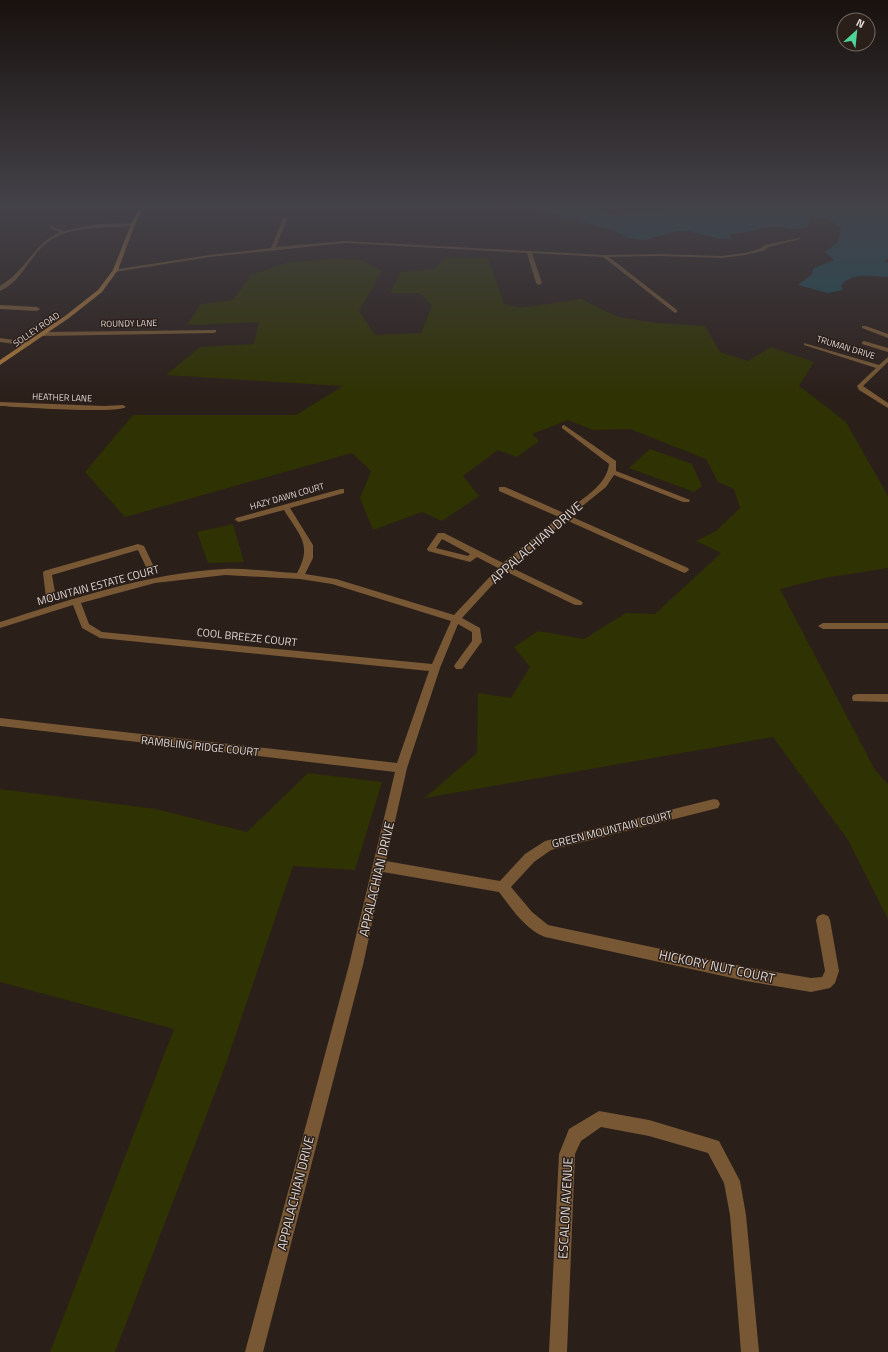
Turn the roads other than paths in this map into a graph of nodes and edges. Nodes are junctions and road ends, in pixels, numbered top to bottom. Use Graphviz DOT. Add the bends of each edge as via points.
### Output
graph roads {
  1 [pos="23,270"];
  2 [pos="115,270"];
  3 [pos="535,270"];
  4 [pos="622,270"];
  5 [pos="539,283"];
  6 [pos="0,289"];
  7 [pos="0,307"];
  8 [pos="37,309"];
  9 [pos="675,311"];
  10 [pos="864,327"];
  11 [pos="214,331"];
  12 [pos="43,334"];
  13 [pos="888,336"];
  14 [pos="0,340"];
  15 [pos="864,343"];
  16 [pos="28,344"];
  17 [pos="806,344"];
  18 [pos="888,350"];
  19 [pos="888,359"];
  20 [pos="0,363"];
  21 [pos="880,367"];
  22 [pos="0,404"];
  23 [pos="888,406"];
  24 [pos="123,407"];
  25 [pos="564,426"];
  26 [pos="612,472"];
  27 [pos="502,489"];
  28 [pos="342,491"];
  29 [pos="686,500"];
  30 [pos="286,507"];
  31 [pos="564,516"];
  32 [pos="239,520"];
  33 [pos="476,553"];
  34 [pos="150,567"];
  35 [pos="502,568"];
  36 [pos="685,570"];
  37 [pos="300,576"];
  38 [pos="51,598"];
  39 [pos="76,601"];
  40 [pos="578,604"];
  41 [pos="456,618"];
  42 [pos="0,624"];
  43 [pos="823,626"];
  44 [pos="888,626"];
  45 [pos="459,666"];
  46 [pos="436,668"];
  47 [pos="857,698"];
  48 [pos="888,698"];
  49 [pos="0,722"];
  50 [pos="401,768"];
  51 [pos="714,804"];
  52 [pos="379,866"];
  53 [pos="503,887"];
  54 [pos="823,920"];
  55 [pos="254,1352"];
  56 [pos="558,1352"];
  57 [pos="750,1352"];
  1 -- 6 [label="street"];
  2 -- 12 [label="main road, SOLLEY ROAD" via="100,291"];
  3 -- 5 [label="street"];
  4 -- 9 [label="street"];
  7 -- 8 [label="street"];
  10 -- 13 [label="street"];
  11 -- 12 [label="street, ROUNDY LANE"];
  12 -- 16 [label="main road, SOLLEY ROAD"];
  14 -- 16 [label="street"];
  15 -- 18 [label="street"];
  16 -- 20 [label="main road, SOLLEY ROAD"];
  17 -- 21 [label="street, TRUMAN DRIVE"];
  19 -- 21 [label="street"];
  21 -- 23 [label="street" via="860,386"];
  22 -- 24 [label="street, HEATHER LANE"];
  25 -- 26 [label="street" via="613,463"];
  26 -- 29 [label="street"];
  26 -- 31 [label="street, APPALACHIAN DRIVE" via="603,485"];
  27 -- 31 [label="street"];
  28 -- 30 [label="street, HAZY DAWN COURT"];
  30 -- 32 [label="street, HAZY DAWN COURT"];
  30 -- 37 [label="street" via="310,552"];
  31 -- 35 [label="street, APPALACHIAN DRIVE"];
  31 -- 36 [label="street"];
  33 -- 35 [label="street"];
  34 -- 38 [label="street" via="138,546 47,573"];
  35 -- 40 [label="street"];
  35 -- 41 [label="street, APPALACHIAN DRIVE"];
  37 -- 39 [label="street, MOUNTAIN ESTATE COURT" via="226,572 155,580"];
  37 -- 41 [label="street, MOUNTAIN ESTATE COURT" via="333,581"];
  39 -- 42 [label="street, MOUNTAIN ESTATE COURT"];
  39 -- 46 [label="street, COOL BREEZE COURT" via="85,626 100,635"];
  41 -- 45 [label="street, MOUNTAIN ESTATE COURT" via="478,630 477,642"];
  41 -- 46 [label="street, APPALACHIAN DRIVE"];
  43 -- 44 [label="street"];
  46 -- 50 [label="street, APPALACHIAN DRIVE"];
  47 -- 48 [label="street"];
  49 -- 50 [label="street, RAMBLING RIDGE COURT"];
  50 -- 52 [label="street, APPALACHIAN DRIVE"];
  51 -- 53 [label="street, GREEN MOUNTAIN COURT" via="548,845 531,855"];
  52 -- 53 [label="street"];
  52 -- 55 [label="street, APPALACHIAN DRIVE" via="356,965"];
  53 -- 54 [label="street, HICKORY NUT COURT" via="522,914 545,931 746,974 811,985 825,983 832,971"];
  56 -- 57 [label="street, ESCALON AVENUE" via="567,1154 575,1135 599,1119 649,1128 713,1147 732,1181 738,1215"];
}
